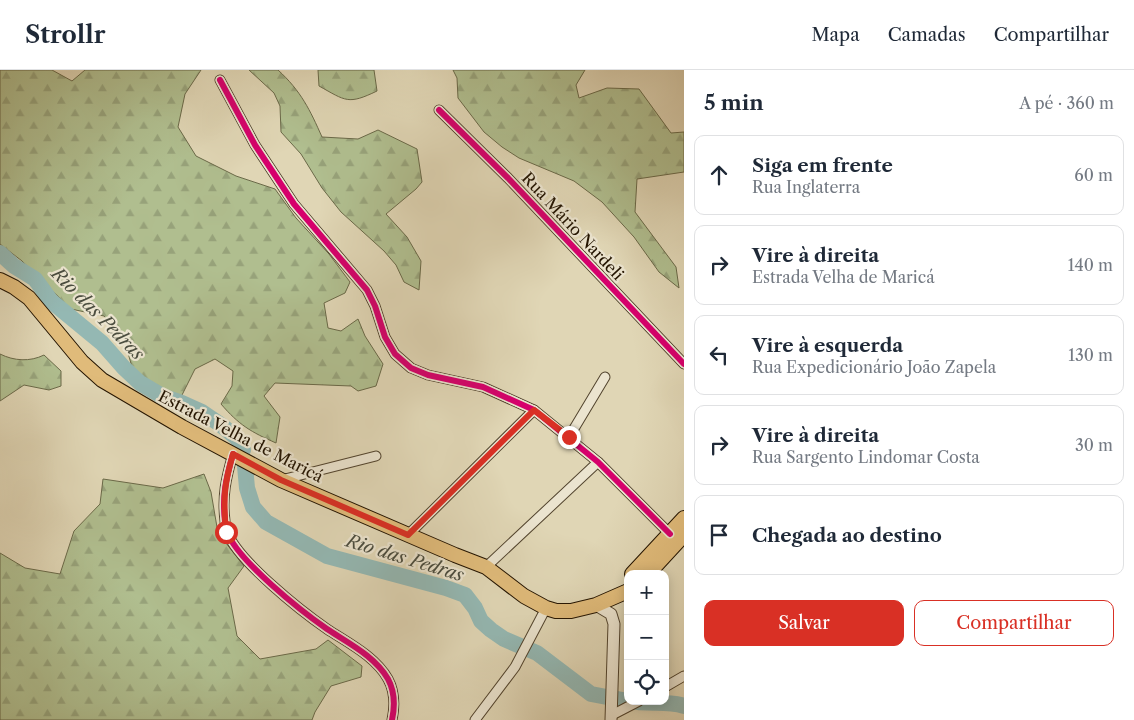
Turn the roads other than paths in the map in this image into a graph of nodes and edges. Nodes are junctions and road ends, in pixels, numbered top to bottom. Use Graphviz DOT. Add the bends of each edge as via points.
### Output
graph roads {
  1 [pos="220,80"];
  2 [pos="439,110"];
  3 [pos="0,280"];
  4 [pos="684,364"];
  5 [pos="605,377"];
  6 [pos="534,410"];
  7 [pos="569,437"];
  8 [pos="233,454"];
  9 [pos="376,456"];
  10 [pos="598,462"];
  11 [pos="281,480"];
  12 [pos="684,518"];
  13 [pos="677,534"];
  14 [pos="408,535"];
  15 [pos="486,567"];
  16 [pos="636,570"];
  17 [pos="651,570"];
  18 [pos="624,582"];
  19 [pos="624,593"];
  20 [pos="602,602"];
  21 [pos="546,608"];
  22 [pos="684,676"];
  23 [pos="669,685"];
  24 [pos="631,705"];
  25 [pos="611,717"];
  26 [pos="392,720"];
  27 [pos="475,720"];
  1 -- 6 [label="street" via="255,145 294,204 367,290 395,354 411,368 428,375 483,388"];
  2 -- 4 [label="street, Rua Mário Nardeli"];
  3 -- 8 [label="main road, Estrada Velha de Maricá" via="29,298 82,362 102,380"];
  5 -- 7 [label="street"];
  6 -- 7 [label="street"];
  6 -- 14 [label="street"];
  7 -- 10 [label="street"];
  8 -- 11 [label="main road, Estrada Velha de Maricá"];
  8 -- 26 [label="street" via="225,482 226,532 251,564 305,614 374,661 388,679 394,695"];
  9 -- 11 [label="street"];
  10 -- 13 [label="street"];
  10 -- 15 [label="street"];
  11 -- 14 [label="main road, Estrada Velha de Maricá"];
  12 -- 13 [label="main road"];
  13 -- 16 [label="main road"];
  13 -- 17 [label="main road"];
  14 -- 15 [label="main road, Estrada Velha de Maricá"];
  15 -- 21 [label="main road, Estrada Velha de Maricá" via="524,596"];
  18 -- 20 [label="main road"];
  19 -- 20 [label="main road, Estrada Velha de Maricá"];
  20 -- 21 [label="main road, Estrada Velha de Maricá" via="571,611"];
  20 -- 25 [label="street" via="614,624"];
  21 -- 27 [label="street" via="515,667"];
  22 -- 23 [label="street"];
  24 -- 25 [label="street"];
}
